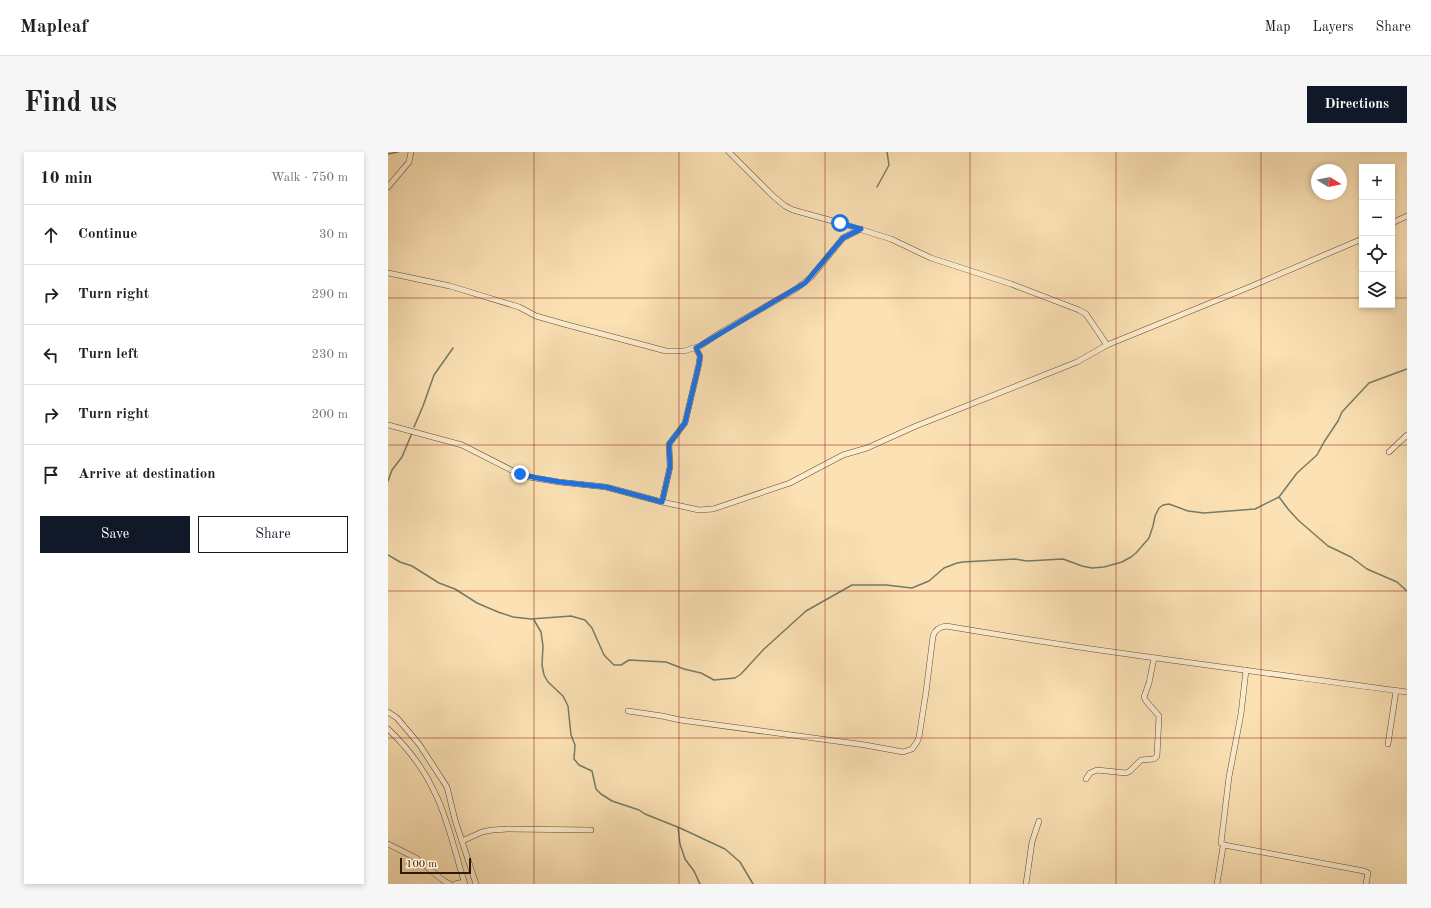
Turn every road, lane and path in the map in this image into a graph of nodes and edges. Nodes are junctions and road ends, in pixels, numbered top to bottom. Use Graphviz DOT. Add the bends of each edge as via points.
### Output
graph roads {
  1 [pos="411,152"];
  2 [pos="729,152"];
  3 [pos="388,187"];
  4 [pos="1407,216"];
  5 [pos="1395,222"];
  6 [pos="861,229"];
  7 [pos="1359,240"];
  8 [pos="388,273"];
  9 [pos="1107,345"];
  10 [pos="696,348"];
  11 [pos="388,425"];
  12 [pos="1407,435"];
  13 [pos="1389,452"];
  14 [pos="662,502"];
  15 [pos="1154,658"];
  16 [pos="1246,670"];
  17 [pos="1396,691"];
  18 [pos="1407,692"];
  19 [pos="628,711"];
  20 [pos="388,712"];
  21 [pos="388,728"];
  22 [pos="1388,744"];
  23 [pos="1086,779"];
  24 [pos="1039,821"];
  25 [pos="591,830"];
  26 [pos="462,841"];
  27 [pos="388,844"];
  28 [pos="1224,845"];
  29 [pos="464,883"];
  30 [pos="450,884"];
  31 [pos="455,884"];
  32 [pos="476,884"];
  33 [pos="1026,884"];
  34 [pos="1217,884"];
  35 [pos="1366,884"];
  1 -- 3 [label="street" via="409,162"];
  2 -- 6 [label="street" via="785,206 803,214"];
  4 -- 5 [label="street"];
  6 -- 9 [label="street" via="891,239 931,258 1079,310 1086,314"];
  6 -- 10 [label="street" via="843,238 805,283"];
  7 -- 9 [label="street"];
  8 -- 10 [label="street" via="450,286 519,307 536,316 666,351"];
  9 -- 14 [label="street" via="1077,362 867,448 843,455 774,489 708,510"];
  10 -- 14 [label="street" via="700,356 699,364 685,423 669,444 670,467"];
  11 -- 14 [label="street" via="462,445 529,476 606,487"];
  12 -- 13 [label="street"];
  15 -- 16 [label="street"];
  15 -- 19 [label="street" via="941,626 933,636 918,742 908,752"];
  15 -- 23 [label="street" via="1144,697 1159,716 1156,756 1141,760 1126,773 1097,770"];
  16 -- 17 [label="street"];
  16 -- 28 [label="street" via="1222,831 1221,843"];
  17 -- 18 [label="street"];
  17 -- 22 [label="street"];
  20 -- 26 [label="street" via="397,718 420,744 447,787"];
  21 -- 29 [label="street" via="412,755 436,794"];
  24 -- 33 [label="street" via="1032,842"];
  25 -- 26 [label="street" via="492,830"];
  26 -- 32 [label="street"];
  27 -- 30 [label="street" via="410,854"];
  28 -- 34 [label="street"];
  28 -- 35 [label="street" via="1364,871 1368,873"];
  29 -- 31 [label="street"];
}
